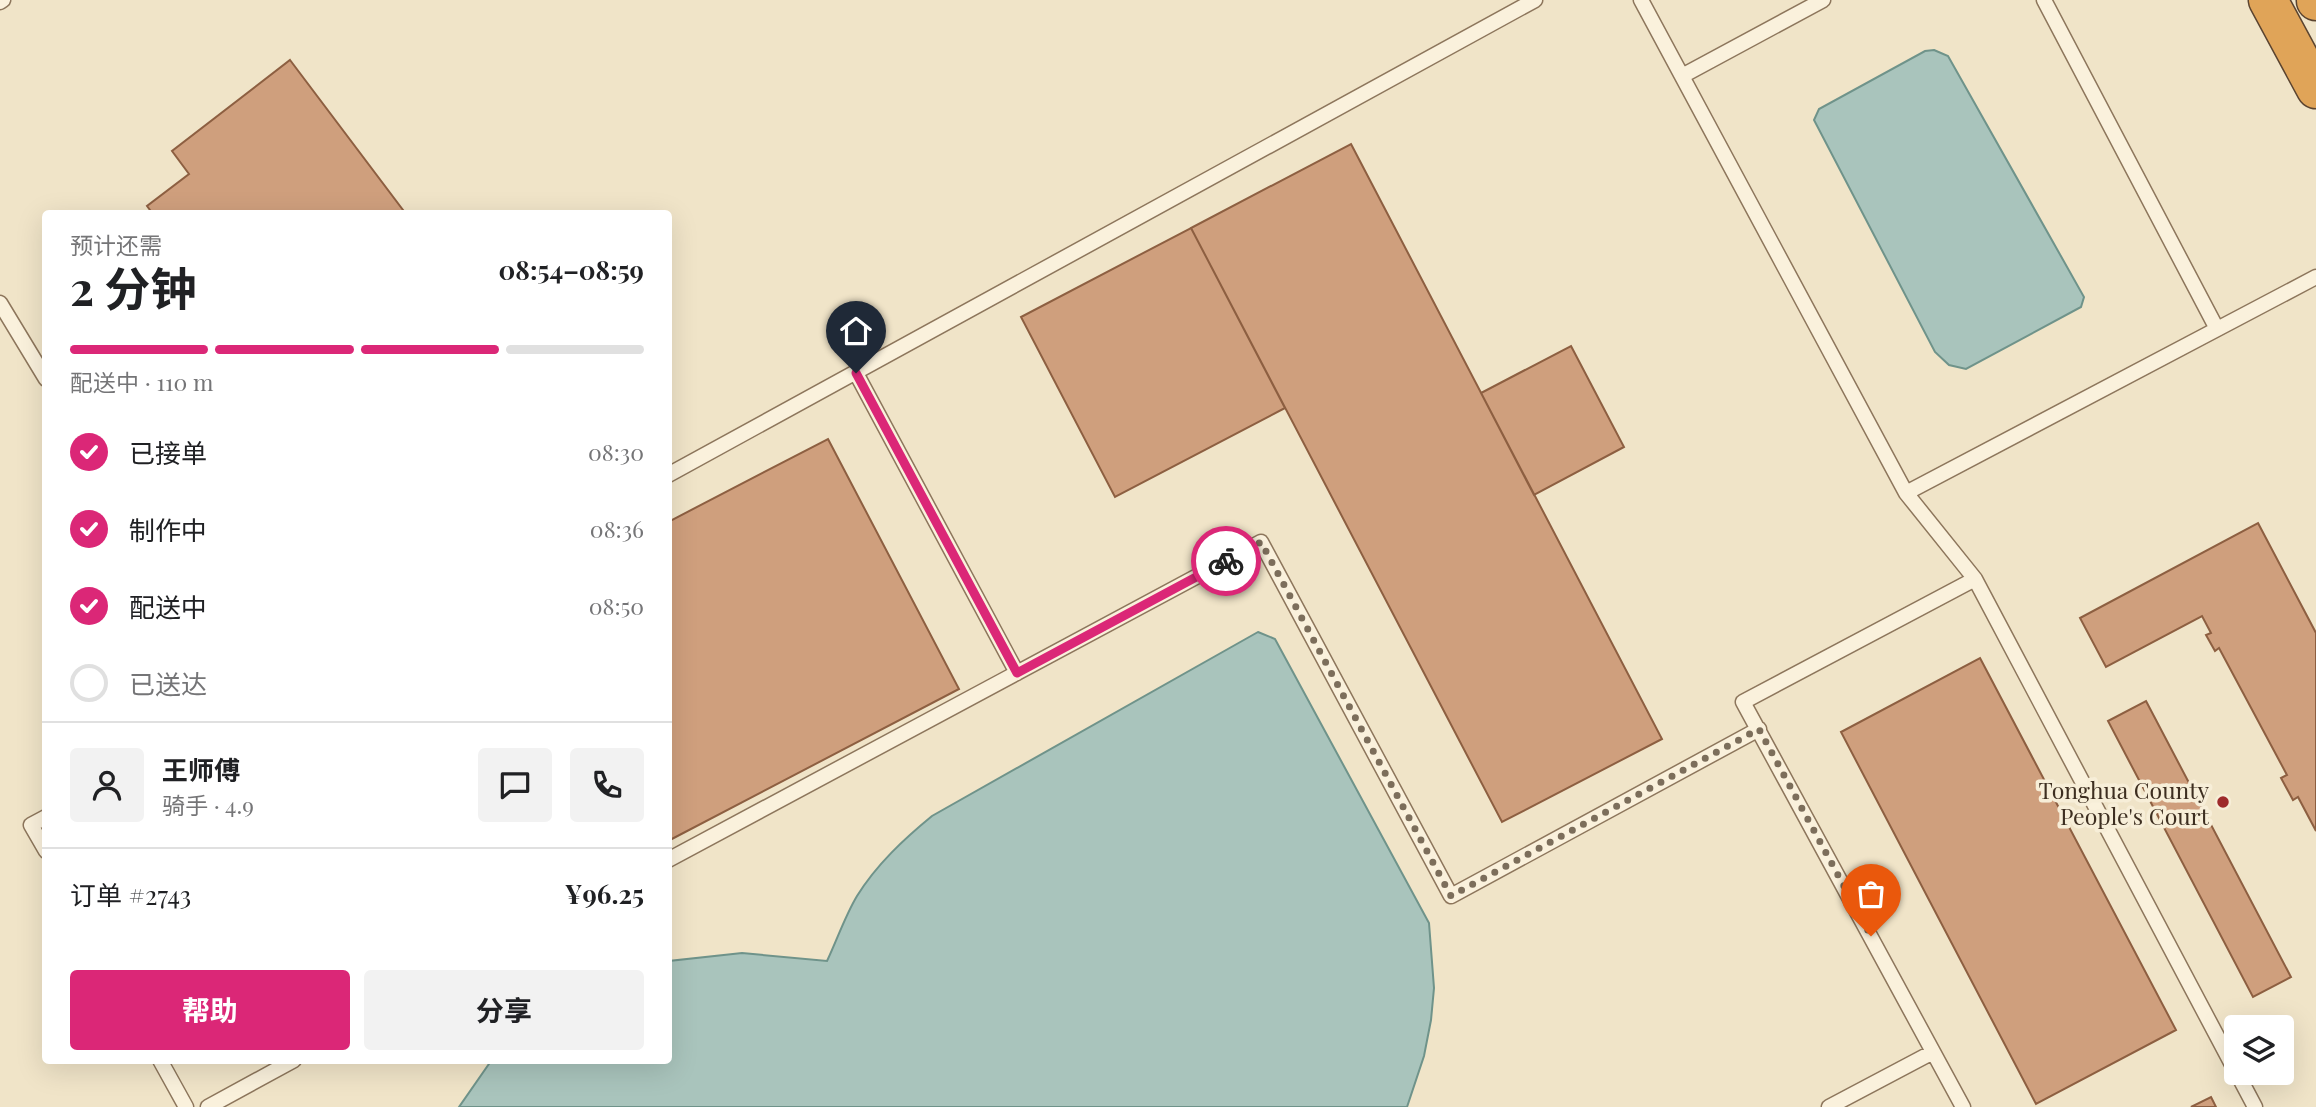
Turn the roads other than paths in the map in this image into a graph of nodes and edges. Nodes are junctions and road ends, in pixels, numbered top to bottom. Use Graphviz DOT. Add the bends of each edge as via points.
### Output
graph roads {
  1 [pos="1535,0"];
  2 [pos="1641,0"];
  3 [pos="1823,0"];
  4 [pos="2044,0"];
  5 [pos="2268,0"];
  6 [pos="1682,76"];
  7 [pos="2316,89"];
  8 [pos="2316,277"];
  9 [pos="0,303"];
  10 [pos="2217,329"];
  11 [pos="42,373"];
  12 [pos="856,373"];
  13 [pos="672,473"];
  14 [pos="1906,493"];
  15 [pos="1975,579"];
  16 [pos="1017,673"];
  17 [pos="1759,729"];
  18 [pos="42,819"];
  19 [pos="42,844"];
  20 [pos="672,858"];
  21 [pos="2224,1048"];
  22 [pos="1933,1052"];
  23 [pos="162,1064"];
  24 [pos="287,1064"];
  25 [pos="2244,1085"];
  26 [pos="186,1107"];
  27 [pos="208,1107"];
  28 [pos="1829,1107"];
  29 [pos="1963,1107"];
  30 [pos="2255,1107"];
  1 -- 12 [label="lane"];
  2 -- 6 [label="lane"];
  3 -- 6 [label="lane"];
  4 -- 10 [label="lane"];
  5 -- 7 [label="highway"];
  6 -- 14 [label="lane"];
  8 -- 10 [label="lane"];
  9 -- 11 [label="lane"];
  10 -- 14 [label="lane"];
  12 -- 13 [label="lane"];
  12 -- 16 [label="lane"];
  14 -- 15 [label="lane"];
  15 -- 17 [label="lane" via="1743,702"];
  15 -- 21 [label="lane"];
  16 -- 17 [label="lane" via="1261,542 1451,896"];
  16 -- 20 [label="lane"];
  17 -- 22 [label="lane"];
  18 -- 19 [label="lane" via="31,825"];
  22 -- 28 [label="lane"];
  22 -- 29 [label="lane"];
  23 -- 26 [label="lane"];
  24 -- 27 [label="lane"];
  25 -- 30 [label="lane"];
}
